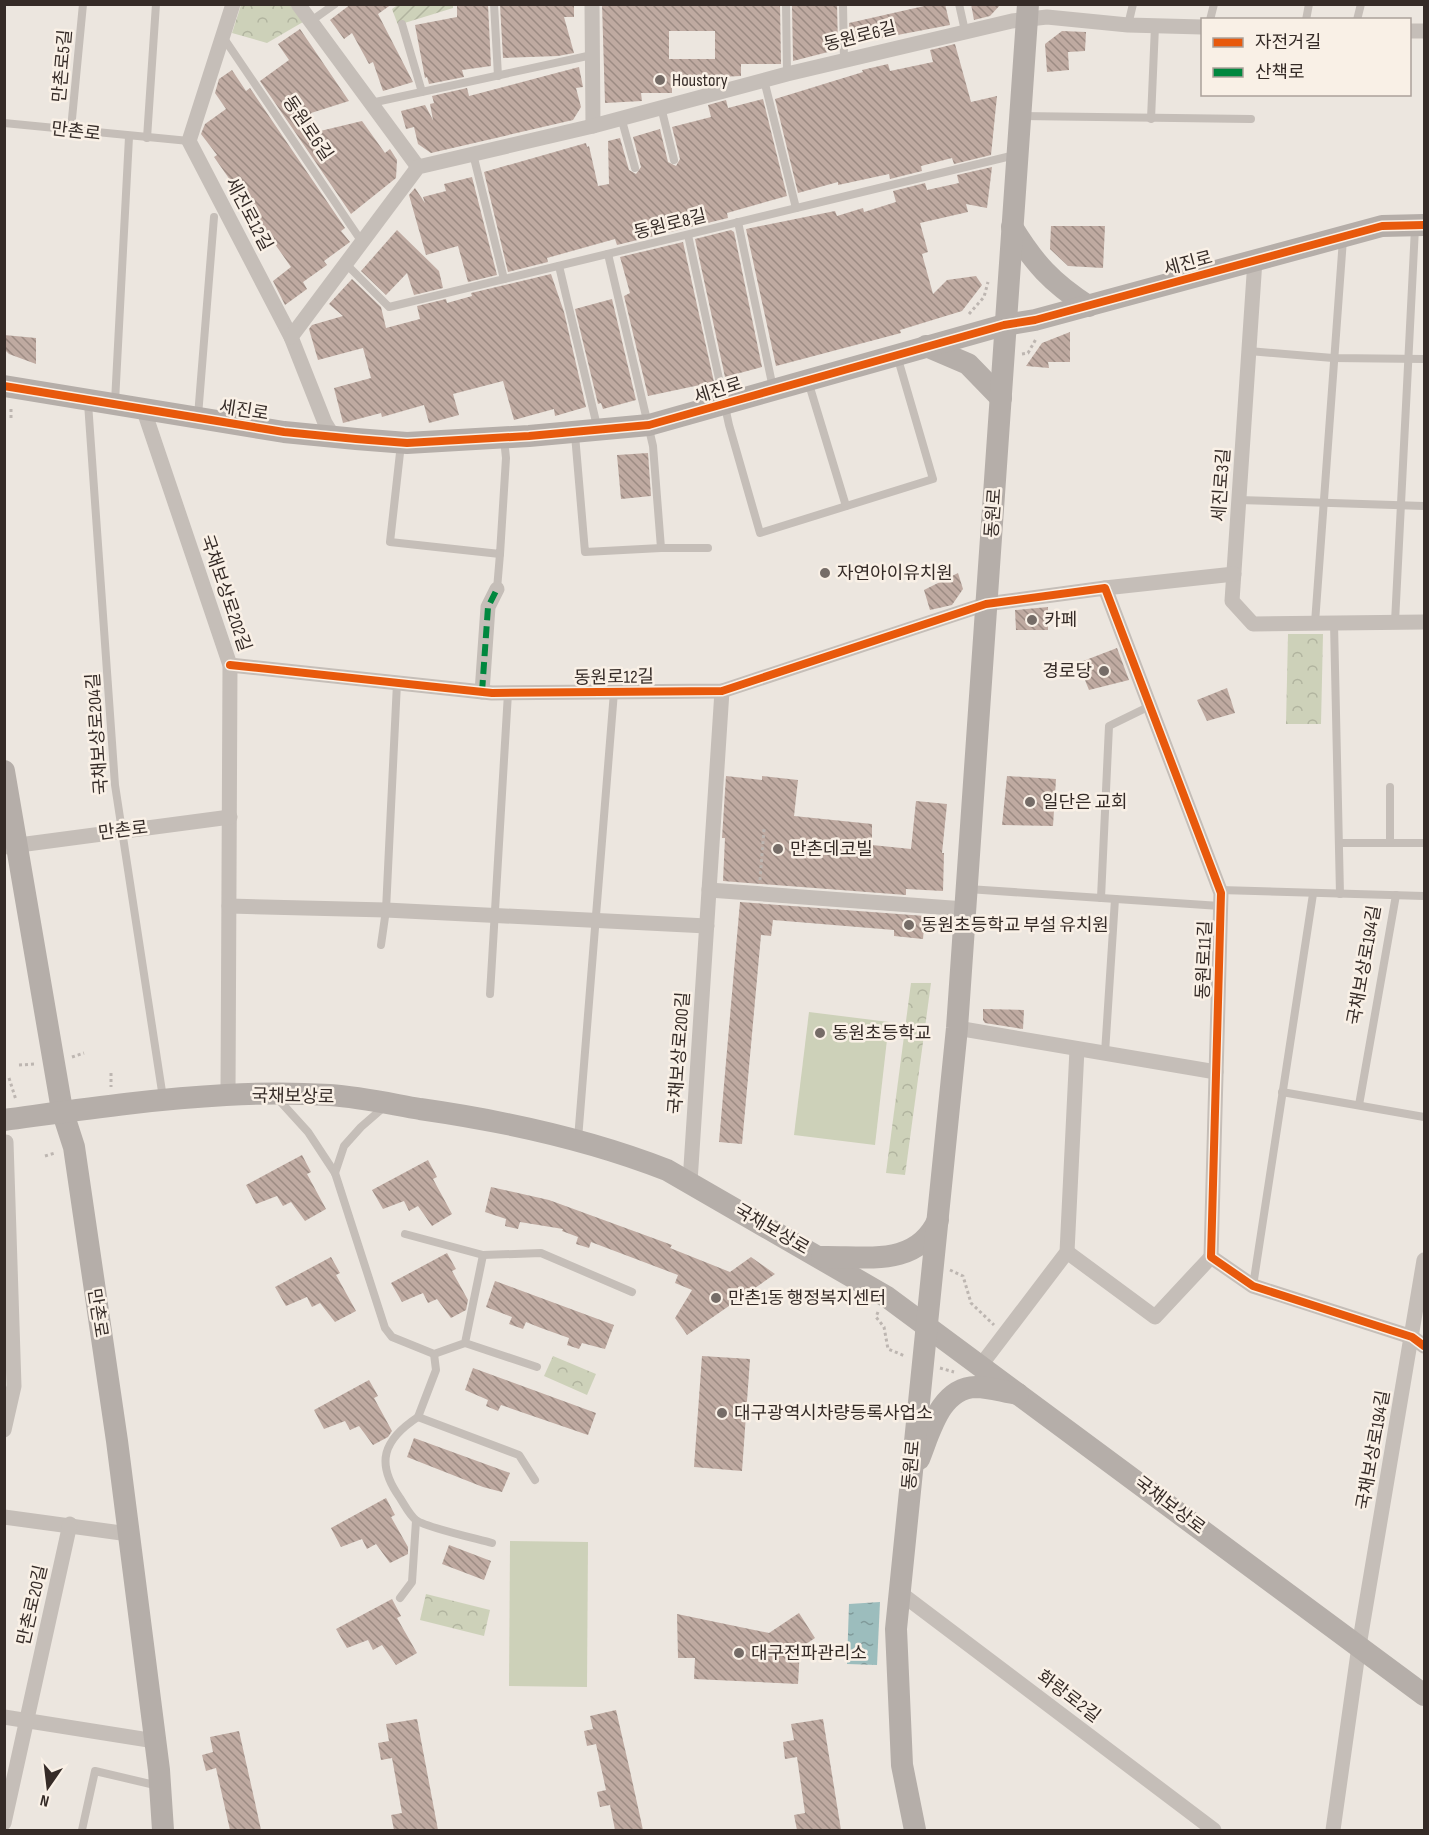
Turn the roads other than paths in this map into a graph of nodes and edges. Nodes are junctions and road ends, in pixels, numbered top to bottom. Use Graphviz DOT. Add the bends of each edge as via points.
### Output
graph roads {
  1 [pos="82,4"];
  2 [pos="156,4"];
  3 [pos="233,4"];
  4 [pos="298,4"];
  5 [pos="335,4"];
  6 [pos="494,4"];
  7 [pos="592,4"];
  8 [pos="786,4"];
  9 [pos="843,4"];
  10 [pos="960,4"];
  11 [pos="1133,4"];
  12 [pos="1028,12"];
  13 [pos="310,21"];
  14 [pos="402,24"];
  15 [pos="1128,25"];
  16 [pos="1155,26"];
  17 [pos="1201,27"];
  18 [pos="965,31"];
  19 [pos="223,36"];
  20 [pos="592,55"];
  21 [pos="844,60"];
  22 [pos="787,74"];
  23 [pos="498,76"];
  24 [pos="764,80"];
  25 [pos="422,92"];
  26 [pos="371,103"];
  27 [pos="661,107"];
  28 [pos="1020,116"];
  29 [pos="621,117"];
  30 [pos="1151,119"];
  31 [pos="1251,119"];
  32 [pos="4,123"];
  33 [pos="593,126"];
  34 [pos="71,129"];
  35 [pos="129,137"];
  36 [pos="147,138"];
  37 [pos="189,141"];
  38 [pos="473,154"];
  39 [pos="1017,154"];
  40 [pos="674,160"];
  41 [pos="418,167"];
  42 [pos="635,168"];
  43 [pos="796,208"];
  44 [pos="214,217"];
  45 [pos="738,222"];
  46 [pos="1420,226"];
  47 [pos="1012,227"];
  48 [pos="687,235"];
  49 [pos="1343,237"];
  50 [pos="362,242"];
  51 [pos="608,254"];
  52 [pos="1255,261"];
  53 [pos="346,264"];
  54 [pos="559,266"];
  55 [pos="504,279"];
  56 [pos="1088,306"];
  57 [pos="1004,325"];
  58 [pos="291,337"];
  59 [pos="926,346"];
  60 [pos="1249,351"];
  61 [pos="897,354"];
  62 [pos="1333,358"];
  63 [pos="1408,358"];
  64 [pos="1425,359"];
  65 [pos="808,379"];
  66 [pos="4,386"];
  67 [pos="773,389"];
  68 [pos="1001,398"];
  69 [pos="88,399"];
  70 [pos="114,404"];
  71 [pos="726,404"];
  72 [pos="143,408"];
  73 [pos="198,418"];
  74 [pos="649,424"];
  75 [pos="598,431"];
  76 [pos="575,433"];
  77 [pos="333,436"];
  78 [pos="504,438"];
  79 [pos="401,442"];
  80 [pos="1239,500"];
  81 [pos="1323,505"];
  82 [pos="1401,505"];
  83 [pos="846,506"];
  84 [pos="1425,506"];
  85 [pos="661,548"];
  86 [pos="708,548"];
  87 [pos="500,554"];
  88 [pos="1234,574"];
  89 [pos="1105,588"];
  90 [pos="497,589"];
  91 [pos="986,604"];
  92 [pos="1395,622"];
  93 [pos="1425,622"];
  94 [pos="1315,623"];
  95 [pos="1334,623"];
  96 [pos="230,665"];
  97 [pos="397,683"];
  98 [pos="722,691"];
  99 [pos="482,692"];
  100 [pos="614,692"];
  101 [pos="508,693"];
  102 [pos="1150,706"];
  103 [pos="4,771"];
  104 [pos="1390,787"];
  105 [pos="230,817"];
  106 [pos="120,830"];
  107 [pos="1339,843"];
  108 [pos="1390,843"];
  109 [pos="1425,843"];
  110 [pos="10,845"];
  111 [pos="709,890"];
  112 [pos="1220,890"];
  113 [pos="1313,894"];
  114 [pos="1340,894"];
  115 [pos="1396,895"];
  116 [pos="1425,896"];
  117 [pos="1101,898"];
  118 [pos="966,899"];
  119 [pos="1115,899"];
  120 [pos="229,906"];
  121 [pos="1221,906"];
  122 [pos="386,910"];
  123 [pos="494,917"];
  124 [pos="596,920"];
  125 [pos="707,927"];
  126 [pos="381,945"];
  127 [pos="490,994"];
  128 [pos="957,1028"];
  129 [pos="1077,1049"];
  130 [pos="1105,1053"];
  131 [pos="1215,1072"];
  132 [pos="1282,1092"];
  133 [pos="228,1094"];
  134 [pos="274,1095"];
  135 [pos="163,1099"];
  136 [pos="388,1104"];
  137 [pos="1359,1106"];
  138 [pos="62,1110"];
  139 [pos="1425,1117"];
  140 [pos="5,1131"];
  141 [pos="578,1140"];
  142 [pos="335,1173"];
  143 [pos="690,1182"];
  144 [pos="940,1216"];
  145 [pos="405,1234"];
  146 [pos="1067,1252"];
  147 [pos="483,1255"];
  148 [pos="821,1257"];
  149 [pos="1211,1257"];
  150 [pos="1425,1260"];
  151 [pos="1253,1286"];
  152 [pos="632,1292"];
  153 [pos="925,1323"];
  154 [pos="1418,1342"];
  155 [pos="465,1343"];
  156 [pos="434,1354"];
  157 [pos="981,1365"];
  158 [pos="537,1367"];
  159 [pos="1021,1394"];
  160 [pos="418,1417"];
  161 [pos="4,1430"];
  162 [pos="535,1480"];
  163 [pos="910,1480"];
  164 [pos="4,1517"];
  165 [pos="416,1521"];
  166 [pos="70,1524"];
  167 [pos="129,1534"];
  168 [pos="492,1544"];
  169 [pos="899,1592"];
  170 [pos="400,1598"];
  171 [pos="1359,1646"];
  172 [pos="1425,1695"];
  173 [pos="4,1717"];
  174 [pos="26,1721"];
  175 [pos="155,1741"];
  176 [pos="160,1787"];
  177 [pos="4,1823"];
  178 [pos="82,1830"];
  179 [pos="163,1830"];
  180 [pos="915,1830"];
  181 [pos="1214,1830"];
  182 [pos="1333,1830"];
  1 -- 34 [label="lane, 만촌로5길"];
  2 -- 36 [label="lane"];
  3 -- 19 [label="street"];
  4 -- 13 [label="street"];
  5 -- 13 [label="lane"];
  6 -- 23 [label="lane"];
  7 -- 20 [label="street"];
  8 -- 22 [label="lane"];
  9 -- 21 [label="lane"];
  10 -- 18 [label="lane"];
  11 -- 15 [label="lane"];
  12 -- 15 [label="street, 동원로6길"];
  12 -- 18 [label="street, 동원로6길"];
  12 -- 28 [label="main road, 동원로"];
  13 -- 26 [label="street"];
  14 -- 25 [label="lane"];
  15 -- 16 [label="street, 동원로6길"];
  16 -- 17 [label="street, 동원로6길"];
  16 -- 30 [label="lane"];
  18 -- 21 [label="street, 동원로6길"];
  19 -- 37 [label="street"];
  19 -- 50 [label="lane, 동원로6길"];
  20 -- 23 [label="lane"];
  20 -- 33 [label="street"];
  21 -- 22 [label="street, 동원로6길"];
  22 -- 24 [label="street, 동원로6길"];
  23 -- 25 [label="lane"];
  24 -- 27 [label="street, 동원로6길"];
  24 -- 43 [label="lane"];
  25 -- 26 [label="lane"];
  26 -- 41 [label="street"];
  27 -- 29 [label="street, 동원로6길"];
  27 -- 40 [label="lane"];
  28 -- 30 [label="lane"];
  28 -- 39 [label="main road, 동원로"];
  29 -- 33 [label="street, 동원로6길"];
  29 -- 42 [label="lane"];
  30 -- 31 [label="lane"];
  32 -- 34 [label="lane, 만촌로"];
  33 -- 38 [label="street, 동원로6길"];
  34 -- 35 [label="lane, 만촌로"];
  35 -- 36 [label="lane, 만촌로"];
  35 -- 70 [label="lane"];
  36 -- 37 [label="lane, 만촌로"];
  37 -- 58 [label="street, 세진로12길"];
  38 -- 41 [label="street, 동원로6길"];
  38 -- 55 [label="lane"];
  39 -- 43 [label="lane, 동원로8길"];
  39 -- 47 [label="main road, 동원로"];
  41 -- 50 [label="street"];
  43 -- 45 [label="lane, 동원로8길"];
  44 -- 73 [label="lane, 세진로"];
  45 -- 48 [label="lane, 동원로8길"];
  45 -- 67 [label="lane"];
  46 -- 49 [label="main road, 세진로" via="1382,226"];
  46 -- 63 [label="lane, 세진로"];
  47 -- 56 [label="main road" via="1046,275"];
  47 -- 57 [label="main road, 동원로"];
  48 -- 51 [label="lane, 동원로8길"];
  48 -- 71 [label="lane, 세진로"];
  49 -- 52 [label="main road, 세진로"];
  49 -- 62 [label="lane"];
  50 -- 53 [label="street"];
  51 -- 54 [label="lane, 동원로8길"];
  51 -- 74 [label="lane"];
  52 -- 56 [label="main road, 세진로"];
  52 -- 60 [label="street, 세진로3길"];
  53 -- 55 [label="lane, 동원로8길" via="389,307"];
  53 -- 58 [label="street"];
  54 -- 55 [label="lane, 동원로8길"];
  54 -- 75 [label="lane"];
  56 -- 57 [label="main road, 세진로"];
  57 -- 59 [label="main road, 세진로"];
  57 -- 68 [label="main road, 동원로"];
  58 -- 77 [label="street, 세진로12길"];
  59 -- 61 [label="main road, 세진로"];
  59 -- 68 [label="main road" via="968,364"];
  60 -- 62 [label="lane"];
  60 -- 80 [label="street, 세진로3길"];
  61 -- 65 [label="main road, 세진로"];
  61 -- 83 [label="lane, 세진로" via="933,479"];
  62 -- 63 [label="lane"];
  62 -- 81 [label="lane"];
  63 -- 64 [label="lane"];
  63 -- 82 [label="lane, 세진로"];
  65 -- 67 [label="main road, 세진로"];
  65 -- 83 [label="lane"];
  66 -- 69 [label="main road, 세진로"];
  67 -- 71 [label="main road, 세진로"];
  68 -- 91 [label="main road, 동원로"];
  69 -- 70 [label="main road, 세진로"];
  69 -- 106 [label="lane, 국채보상로204길"];
  70 -- 72 [label="main road, 세진로"];
  71 -- 74 [label="main road, 세진로"];
  71 -- 83 [label="lane, 세진로" via="760,533"];
  72 -- 73 [label="main road, 세진로"];
  72 -- 96 [label="street, 국채보상로202길"];
  73 -- 77 [label="main road, 세진로"];
  74 -- 75 [label="main road, 세진로"];
  74 -- 85 [label="lane"];
  75 -- 76 [label="main road, 세진로"];
  76 -- 78 [label="main road, 세진로"];
  76 -- 85 [label="lane" via="585,552"];
  77 -- 79 [label="main road, 세진로"];
  78 -- 79 [label="main road, 세진로"];
  78 -- 87 [label="lane"];
  79 -- 87 [label="lane" via="390,542"];
  80 -- 81 [label="lane"];
  80 -- 88 [label="street, 세진로3길"];
  81 -- 82 [label="lane"];
  81 -- 94 [label="lane"];
  82 -- 84 [label="lane"];
  82 -- 92 [label="lane, 세진로"];
  85 -- 86 [label="lane"];
  87 -- 90 [label="lane"];
  88 -- 89 [label="street"];
  88 -- 94 [label="street, 세진로3길" via="1232,601 1254,624"];
  89 -- 91 [label="street"];
  89 -- 102 [label="street, 동원로11길"];
  90 -- 99 [label="street" via="488,607"];
  91 -- 98 [label="street, 동원로12길"];
  91 -- 118 [label="main road, 동원로"];
  92 -- 93 [label="street, 세진로3길"];
  92 -- 95 [label="street, 세진로3길"];
  94 -- 95 [label="street, 세진로3길"];
  95 -- 107 [label="lane"];
  96 -- 97 [label="street, 동원로12길"];
  96 -- 105 [label="street, 국채보상로202길"];
  97 -- 99 [label="street, 동원로12길"];
  97 -- 122 [label="lane"];
  98 -- 100 [label="street, 동원로12길"];
  98 -- 111 [label="street, 국채보상로200길"];
  99 -- 101 [label="street, 동원로12길"];
  100 -- 101 [label="street, 동원로12길"];
  100 -- 124 [label="lane, 동원로12길"];
  101 -- 123 [label="lane"];
  102 -- 112 [label="street, 동원로11길"];
  102 -- 117 [label="lane" via="1109,726"];
  103 -- 110 [label="main road, 만촌로"];
  104 -- 108 [label="lane"];
  105 -- 106 [label="street, 만촌로"];
  105 -- 120 [label="street, 국채보상로202길"];
  106 -- 110 [label="street, 만촌로"];
  106 -- 135 [label="lane, 국채보상로204길"];
  107 -- 108 [label="lane"];
  107 -- 114 [label="lane"];
  108 -- 109 [label="lane"];
  110 -- 138 [label="main road, 만촌로"];
  111 -- 118 [label="street"];
  111 -- 125 [label="street, 국채보상로200길"];
  112 -- 113 [label="lane"];
  112 -- 121 [label="street, 동원로11길"];
  113 -- 114 [label="lane"];
  113 -- 132 [label="lane"];
  114 -- 115 [label="lane"];
  115 -- 116 [label="lane, 국채보상로194길"];
  115 -- 137 [label="lane, 국채보상로194길"];
  117 -- 118 [label="lane"];
  117 -- 119 [label="lane"];
  118 -- 128 [label="main road, 동원로"];
  119 -- 121 [label="lane"];
  119 -- 130 [label="lane"];
  120 -- 122 [label="street"];
  120 -- 133 [label="street, 국채보상로202길"];
  121 -- 131 [label="street, 동원로11길"];
  122 -- 123 [label="street"];
  122 -- 126 [label="lane"];
  123 -- 124 [label="street"];
  123 -- 127 [label="lane"];
  124 -- 125 [label="street"];
  124 -- 141 [label="lane"];
  125 -- 143 [label="street, 국채보상로200길"];
  128 -- 129 [label="street"];
  128 -- 144 [label="main road, 동원로"];
  129 -- 130 [label="street"];
  129 -- 146 [label="street"];
  130 -- 131 [label="street"];
  131 -- 149 [label="street, 동원로11길"];
  132 -- 137 [label="lane"];
  132 -- 151 [label="lane"];
  133 -- 134 [label="main road, 국채보상로"];
  133 -- 135 [label="main road, 국채보상로"];
  134 -- 136 [label="main road, 국채보상로" via="331,1095"];
  134 -- 142 [label="lane" via="308,1132"];
  135 -- 138 [label="main road, 국채보상로"];
  136 -- 141 [label="main road, 국채보상로" via="475,1117"];
  136 -- 142 [label="lane" via="344,1146"];
  137 -- 139 [label="lane"];
  138 -- 140 [label="main road, 국채보상로"];
  138 -- 167 [label="main road, 만촌로" via="74,1147"];
  140 -- 161 [label="street" via="14,1386"];
  141 -- 143 [label="main road, 국채보상로" via="632,1156"];
  142 -- 156 [label="lane" via="385,1328 392,1337"];
  143 -- 148 [label="main road, 국채보상로"];
  144 -- 148 [label="main road" via="919,1247 904,1254"];
  144 -- 153 [label="main road, 동원로"];
  145 -- 147 [label="lane"];
  146 -- 149 [label="street" via="1155,1317"];
  146 -- 157 [label="street"];
  147 -- 152 [label="lane" via="540,1253"];
  147 -- 155 [label="lane"];
  148 -- 153 [label="main road, 국채보상로"];
  149 -- 151 [label="street"];
  150 -- 154 [label="street, 국채보상로194길"];
  151 -- 154 [label="street"];
  153 -- 157 [label="main road, 국채보상로"];
  153 -- 163 [label="main road, 동원로"];
  154 -- 171 [label="street, 국채보상로194길"];
  155 -- 156 [label="lane"];
  155 -- 158 [label="lane"];
  156 -- 160 [label="lane" via="436,1370"];
  157 -- 159 [label="main road, 국채보상로"];
  159 -- 163 [label="main road" via="975,1387 952,1394 938,1412"];
  159 -- 171 [label="main road, 국채보상로"];
  160 -- 162 [label="lane" via="519,1455"];
  160 -- 165 [label="lane" via="400,1429 385,1460 387,1479"];
  163 -- 169 [label="main road, 동원로"];
  164 -- 166 [label="street"];
  165 -- 168 [label="lane"];
  165 -- 170 [label="lane" via="412,1582"];
  166 -- 167 [label="street"];
  166 -- 174 [label="street, 만촌로20길"];
  167 -- 175 [label="main road, 만촌로"];
  169 -- 180 [label="main road, 동원로" via="896,1629 902,1765"];
  169 -- 181 [label="street, 화랑로2길"];
  171 -- 172 [label="main road, 국채보상로"];
  171 -- 182 [label="street"];
  173 -- 174 [label="street"];
  174 -- 175 [label="street"];
  174 -- 177 [label="street, 만촌로20길"];
  175 -- 176 [label="main road, 만촌로"];
  176 -- 178 [label="lane" via="95,1771"];
  176 -- 179 [label="main road, 만촌로"];
}
